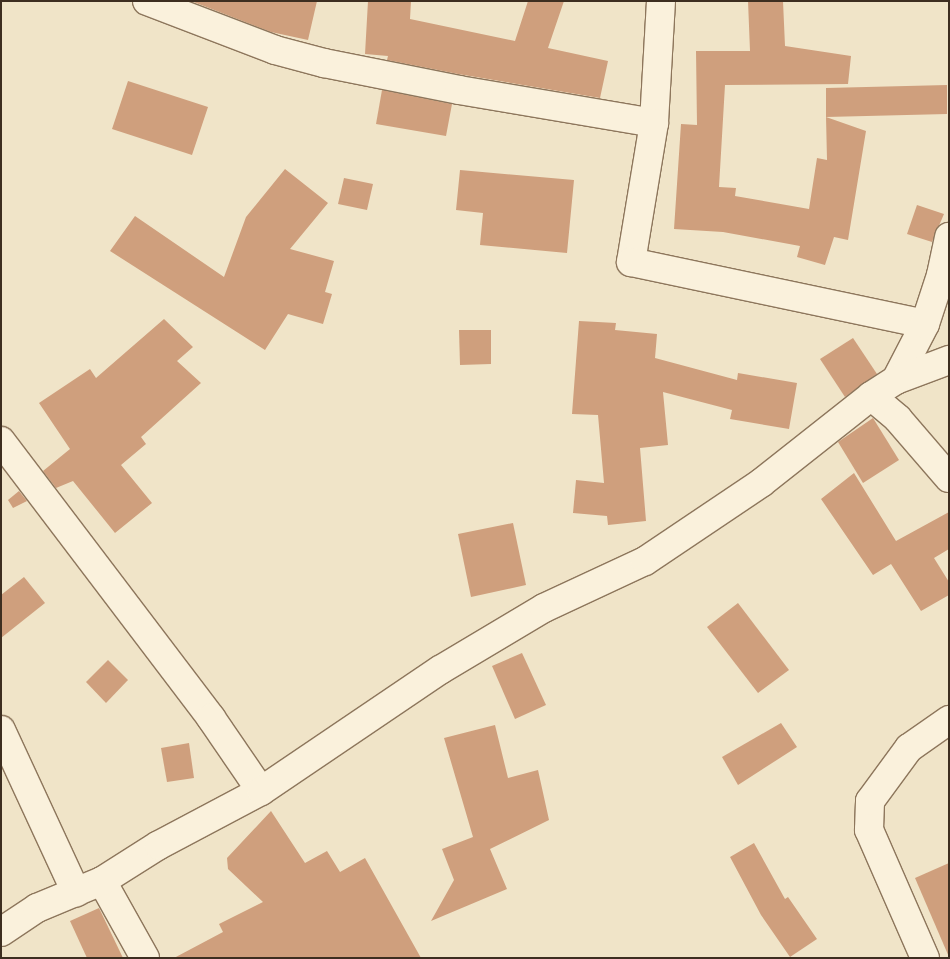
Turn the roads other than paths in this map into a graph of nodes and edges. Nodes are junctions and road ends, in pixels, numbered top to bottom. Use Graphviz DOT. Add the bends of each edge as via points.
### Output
graph roads {
  1 [pos="147,1"];
  2 [pos="661,1"];
  3 [pos="654,123"];
  4 [pos="949,237"];
  5 [pos="925,324"];
  6 [pos="949,360"];
  7 [pos="896,380"];
  8 [pos="870,396"];
  9 [pos="1,441"];
  10 [pos="949,478"];
  11 [pos="949,720"];
  12 [pos="1,730"];
  13 [pos="261,791"];
  14 [pos="102,881"];
  15 [pos="76,892"];
  16 [pos="1,932"];
  17 [pos="145,958"];
  18 [pos="925,958"];
  1 -- 3 [label="street" via="275,50 324,63"];
  2 -- 3 [label="street"];
  3 -- 5 [label="street" via="631,262"];
  4 -- 5 [label="street"];
  5 -- 7 [label="street"];
  6 -- 7 [label="street"];
  7 -- 8 [label="street"];
  8 -- 10 [label="street" via="898,419"];
  8 -- 13 [label="street" via="761,483 645,562 544,608 465,655"];
  9 -- 13 [label="street" via="211,718"];
  11 -- 18 [label="street" via="909,748 870,801 869,830"];
  12 -- 15 [label="street"];
  13 -- 14 [label="street" via="159,845"];
  14 -- 15 [label="street"];
  14 -- 17 [label="street"];
  15 -- 16 [label="street" via="37,908"];
}
